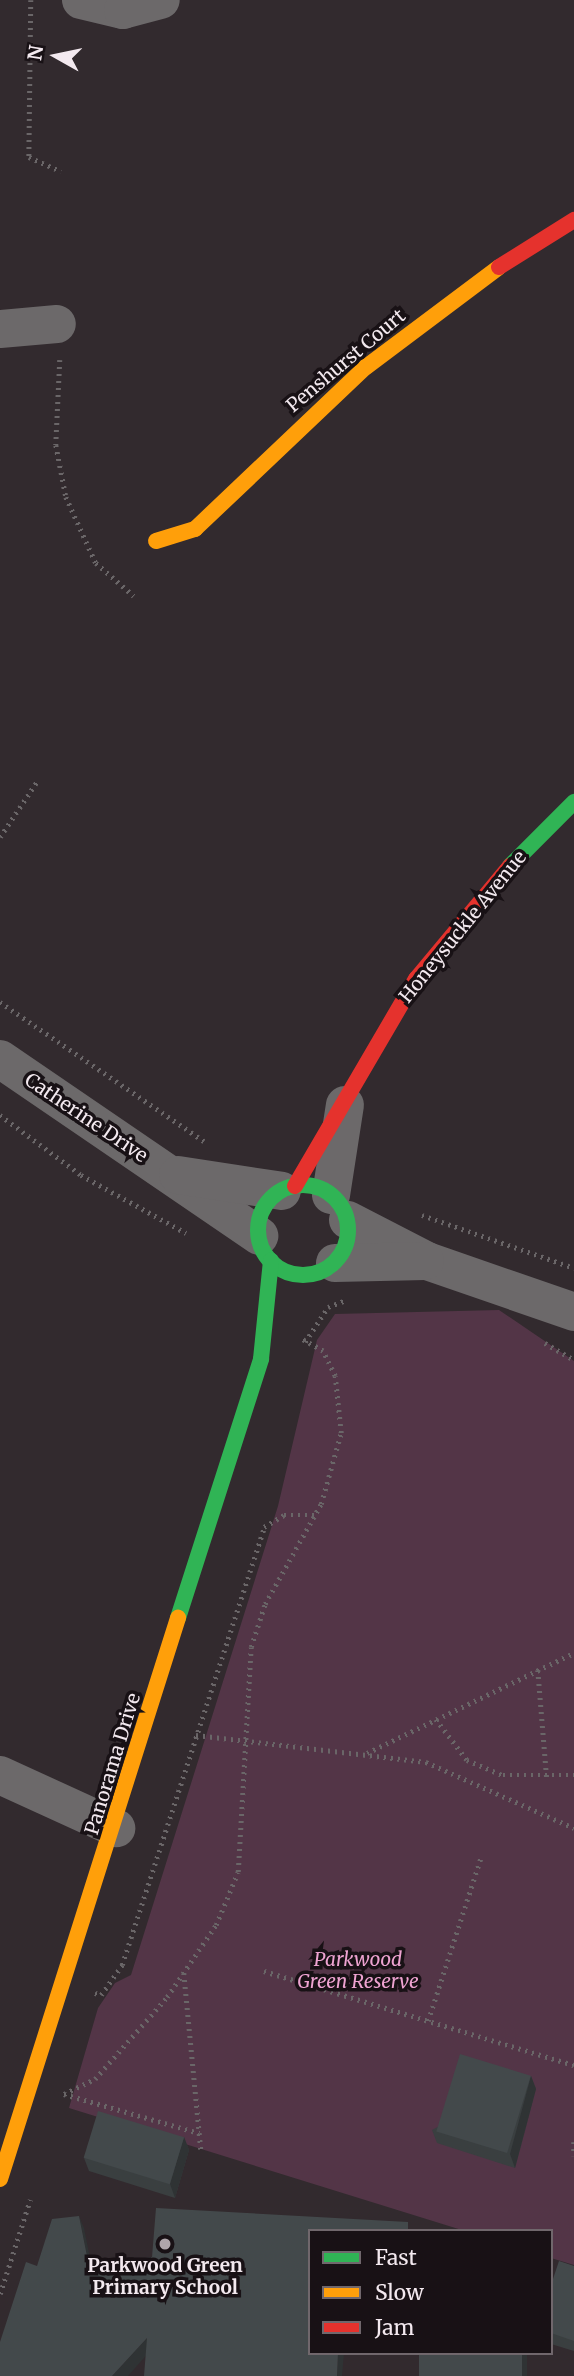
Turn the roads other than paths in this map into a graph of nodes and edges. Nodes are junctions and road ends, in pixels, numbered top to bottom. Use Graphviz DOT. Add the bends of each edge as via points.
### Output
graph roads {
  1 [pos="81,0"];
  2 [pos="162,0"];
  3 [pos="574,220"];
  4 [pos="57,324"];
  5 [pos="0,329"];
  6 [pos="156,541"];
  7 [pos="574,802"];
  8 [pos="0,1059"];
  9 [pos="346,1099"];
  10 [pos="172,1174"];
  11 [pos="314,1198"];
  12 [pos="265,1249"];
  13 [pos="427,1261"];
  14 [pos="321,1269"];
  15 [pos="296,1296"];
  16 [pos="574,1312"];
  17 [pos="281,1322"];
  18 [pos="261,1359"];
  19 [pos="0,1775"];
  20 [pos="116,1828"];
  21 [pos="0,2179"];
  1 -- 2 [label="street" via="123,10"];
  3 -- 6 [label="street, Penshurst Court" via="502,265 366,367 195,529"];
  4 -- 5 [label="street"];
  7 -- 9 [label="street, Honeysuckle Avenue" via="500,876 416,979"];
  8 -- 10 [label="street, Catherine Drive"];
  9 -- 11 [label="street, Honeysuckle Avenue"];
  10 -- 11 [label="street, Catherine Drive"];
  10 -- 12 [label="street, Catherine Drive"];
  11 -- 12 [label="street, Panorama Drive" via="264,1210"];
  11 -- 13 [label="street, Catherine Drive"];
  11 -- 14 [label="street" via="344,1251"];
  12 -- 14 [label="street"];
  12 -- 18 [label="street, Panorama Drive"];
  13 -- 14 [label="street, Catherine Drive"];
  13 -- 16 [label="street, Catherine Drive"];
  14 -- 15 [label="street"];
  17 -- 18 [label="street, Panorama Drive"];
  18 -- 20 [label="street, Panorama Drive"];
  19 -- 20 [label="street"];
  20 -- 21 [label="street, Panorama Drive"];
}
